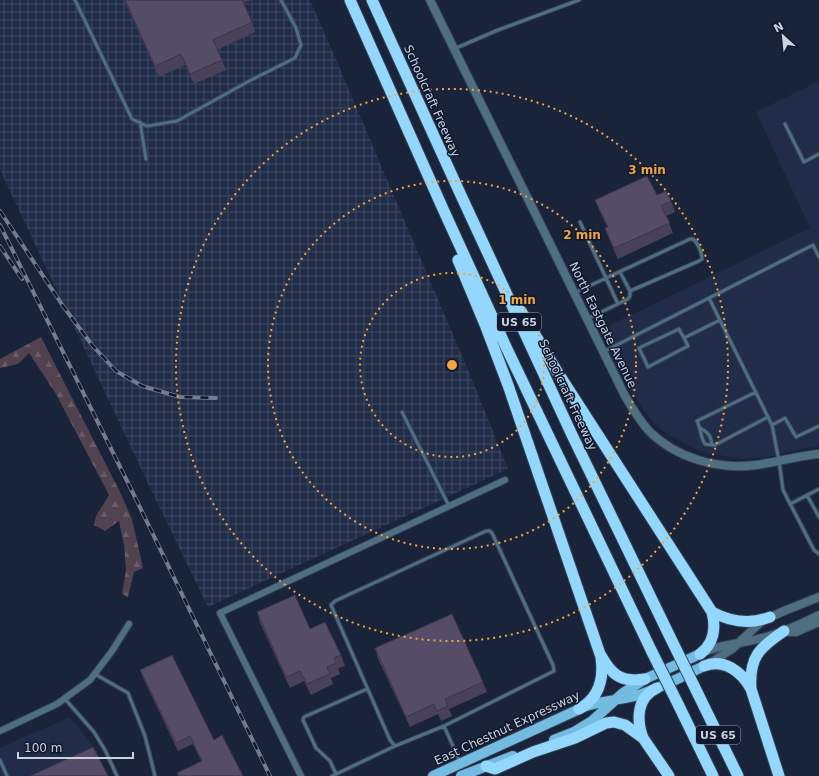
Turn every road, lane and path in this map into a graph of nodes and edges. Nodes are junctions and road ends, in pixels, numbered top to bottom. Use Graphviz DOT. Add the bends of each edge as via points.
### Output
graph roads {
  1 [pos="75,0"];
  2 [pos="281,0"];
  3 [pos="350,0"];
  4 [pos="372,0"];
  5 [pos="430,0"];
  6 [pos="579,0"];
  7 [pos="454,49"];
  8 [pos="140,122"];
  9 [pos="785,124"];
  10 [pos="818,155"];
  11 [pos="146,159"];
  12 [pos="819,160"];
  13 [pos="458,191"];
  14 [pos="443,209"];
  15 [pos="580,222"];
  16 [pos="819,257"];
  17 [pos="620,272"];
  18 [pos="606,278"];
  19 [pos="630,291"];
  20 [pos="574,293"];
  21 [pos="709,298"];
  22 [pos="618,304"];
  23 [pos="587,319"];
  24 [pos="720,320"];
  25 [pos="684,338"];
  26 [pos="603,352"];
  27 [pos="756,392"];
  28 [pos="402,412"];
  29 [pos="768,416"];
  30 [pos="772,425"];
  31 [pos="819,426"];
  32 [pos="700,428"];
  33 [pos="712,445"];
  34 [pos="819,454"];
  35 [pos="779,461"];
  36 [pos="505,480"];
  37 [pos="819,489"];
  38 [pos="807,495"];
  39 [pos="790,504"];
  40 [pos="449,506"];
  41 [pos="819,517"];
  42 [pos="819,554"];
  43 [pos="819,597"];
  44 [pos="712,612"];
  45 [pos="819,615"];
  46 [pos="770,617"];
  47 [pos="819,622"];
  48 [pos="129,624"];
  49 [pos="784,631"];
  50 [pos="738,644"];
  51 [pos="600,654"];
  52 [pos="700,654"];
  53 [pos="704,666"];
  54 [pos="94,674"];
  55 [pos="645,679"];
  56 [pos="657,688"];
  57 [pos="367,689"];
  58 [pos="751,690"];
  59 [pos="65,699"];
  60 [pos="616,700"];
  61 [pos="579,709"];
  62 [pos="444,726"];
  63 [pos="0,731"];
  64 [pos="643,738"];
  65 [pos="395,746"];
  66 [pos="0,760"];
  67 [pos="460,763"];
  68 [pos="486,766"];
  69 [pos="336,774"];
  70 [pos="464,775"];
  71 [pos="7,776"];
  72 [pos="117,776"];
  73 [pos="155,776"];
  74 [pos="301,776"];
  75 [pos="332,776"];
  76 [pos="433,776"];
  77 [pos="669,776"];
  78 [pos="713,776"];
  79 [pos="738,776"];
  80 [pos="779,776"];
  1 -- 8 [label="lane" via="132,119"];
  2 -- 8 [label="lane" via="296,28 301,45 295,58 177,122 147,126"];
  3 -- 14 [label="highway, US 65"];
  4 -- 13 [label="highway, Schoolcraft Freeway / US 65"];
  5 -- 7 [label="street, North Eastgate Avenue"];
  6 -- 7 [label="lane"];
  7 -- 20 [label="street, North Eastgate Avenue"];
  8 -- 11 [label="lane"];
  9 -- 10 [label="lane" via="804,162"];
  10 -- 12 [label="lane"];
  13 -- 44 [label="highway" via="544,351"];
  13 -- 79 [label="highway, Schoolcraft Freeway / US 65, bridge" via="572,435"];
  14 -- 51 [label="highway" via="447,235 497,356"];
  14 -- 78 [label="highway, US 65, bridge" via="555,451"];
  15 -- 18 [label="lane"];
  16 -- 21 [label="lane" via="813,245"];
  17 -- 18 [label="lane"];
  17 -- 19 [label="lane"];
  17 -- 19 [label="lane" via="690,239 696,241 702,259"];
  18 -- 20 [label="lane"];
  18 -- 22 [label="lane"];
  19 -- 22 [label="lane" via="628,299"];
  20 -- 23 [label="street, North Eastgate Avenue"];
  21 -- 24 [label="lane"];
  21 -- 26 [label="lane"];
  22 -- 23 [label="lane"];
  23 -- 26 [label="street, North Eastgate Avenue"];
  24 -- 25 [label="lane"];
  24 -- 27 [label="lane"];
  25 -- 25 [label="lane" via="679,329 639,348 648,367 688,346"];
  26 -- 35 [label="street, North Eastgate Avenue" via="636,414 650,431 667,445 686,456 708,463 732,466"];
  27 -- 29 [label="lane"];
  27 -- 32 [label="lane" via="697,422"];
  28 -- 40 [label="lane"];
  29 -- 30 [label="lane"];
  29 -- 33 [label="lane"];
  30 -- 31 [label="lane" via="785,418 796,437"];
  30 -- 35 [label="lane"];
  32 -- 33 [label="lane" via="707,432"];
  32 -- 33 [label="lane" via="702,440 705,444"];
  34 -- 35 [label="street, North Eastgate Avenue"];
  35 -- 39 [label="lane" via="782,490"];
  36 -- 40 [label="street"];
  37 -- 38 [label="lane"];
  38 -- 39 [label="lane"];
  38 -- 41 [label="lane"];
  39 -- 42 [label="lane" via="814,550"];
  40 -- 74 [label="street" via="220,613"];
  43 -- 46 [label="street, East Chestnut Expressway"];
  44 -- 46 [label="highway" via="732,621 758,621"];
  44 -- 52 [label="highway" via="712,639"];
  45 -- 49 [label="street, East Chestnut Expressway"];
  46 -- 50 [label="street, East Chestnut Expressway" via="762,621"];
  47 -- 49 [label="street" via="796,632"];
  48 -- 54 [label="street"];
  49 -- 50 [label="street, East Chestnut Expressway"];
  49 -- 58 [label="highway" via="758,652 752,669"];
  50 -- 52 [label="street, East Chestnut Expressway" via="714,648"];
  50 -- 53 [label="street, East Chestnut Expressway"];
  51 -- 55 [label="highway" via="615,675 630,680"];
  51 -- 61 [label="highway" via="600,685 592,699"];
  52 -- 55 [label="main road, East Chestnut Expressway"];
  53 -- 56 [label="main road, East Chestnut Expressway"];
  53 -- 58 [label="highway" via="718,663 727,666 741,675"];
  54 -- 59 [label="street"];
  54 -- 73 [label="lane" via="128,693 145,736"];
  55 -- 60 [label="main road, East Chestnut Expressway"];
  56 -- 60 [label="main road, East Chestnut Expressway"];
  56 -- 64 [label="highway" via="646,696 640,708 639,721"];
  57 -- 62 [label="lane" via="331,605 480,533 490,531 554,671"];
  57 -- 65 [label="lane"];
  57 -- 69 [label="lane" via="304,717 316,748 330,761"];
  58 -- 80 [label="highway"];
  59 -- 63 [label="street"];
  59 -- 72 [label="lane" via="94,732"];
  60 -- 61 [label="main road, East Chestnut Expressway"];
  60 -- 68 [label="main road, East Chestnut Expressway" via="601,715 574,732"];
  61 -- 67 [label="main road, East Chestnut Expressway"];
  62 -- 65 [label="lane"];
  62 -- 67 [label="lane"];
  64 -- 68 [label="highway" via="625,725 606,723 495,769"];
  64 -- 77 [label="highway"];
  65 -- 69 [label="lane"];
  66 -- 71 [label="lane"];
  67 -- 70 [label="street"];
  67 -- 76 [label="main road, East Chestnut Expressway"];
  68 -- 70 [label="main road, East Chestnut Expressway"];
  69 -- 75 [label="lane"];
}
